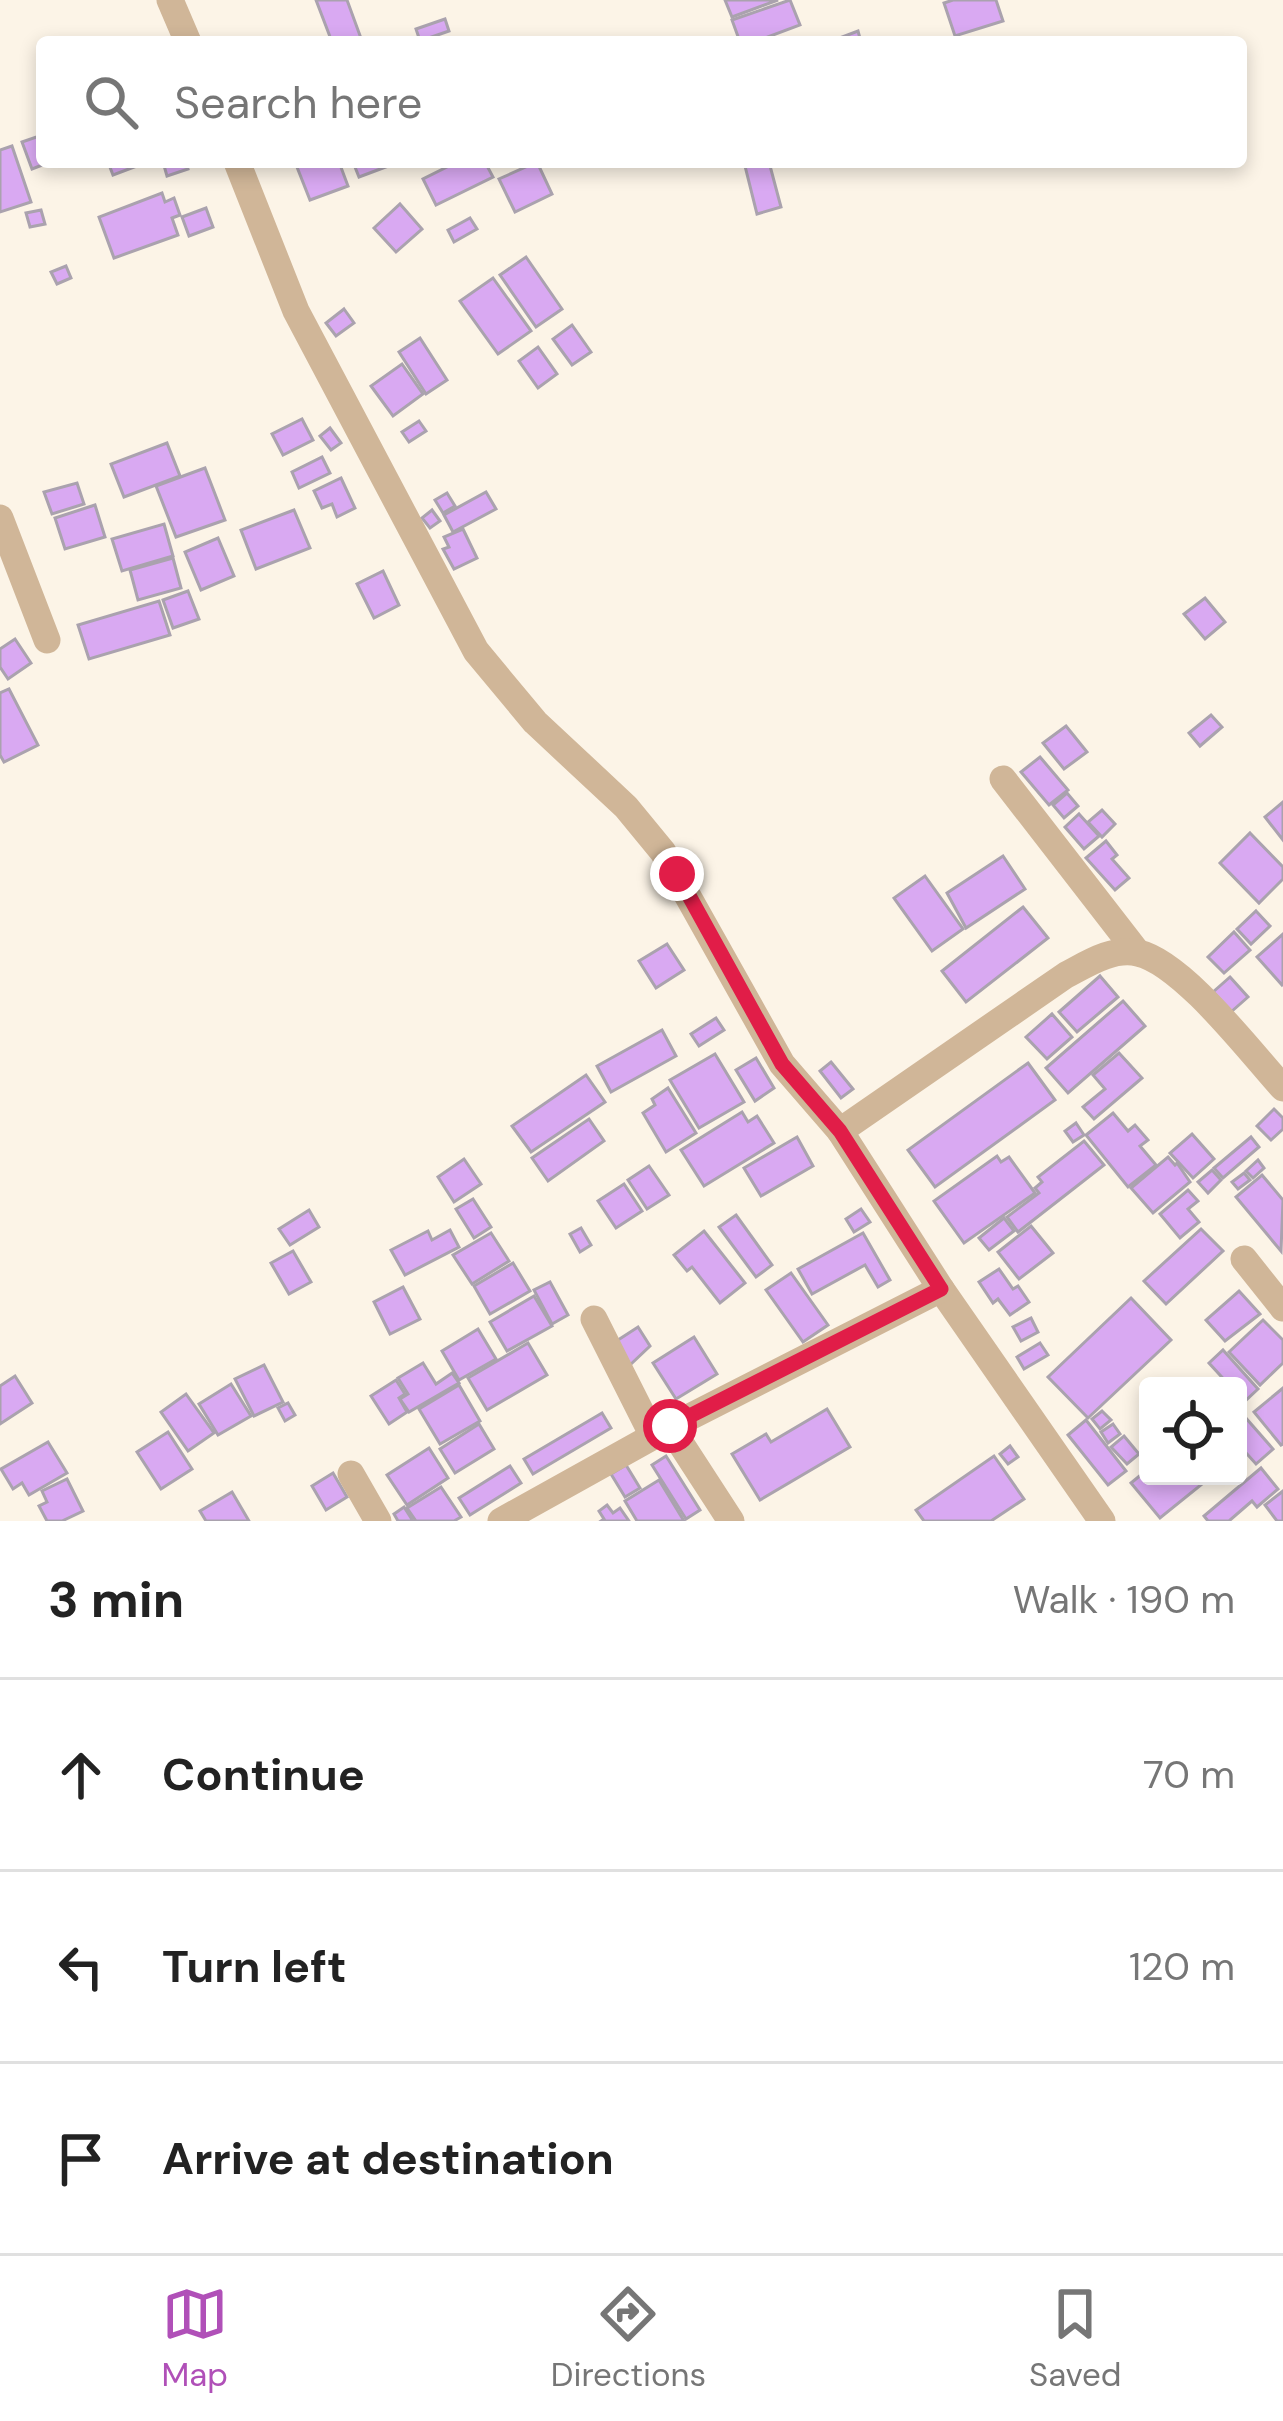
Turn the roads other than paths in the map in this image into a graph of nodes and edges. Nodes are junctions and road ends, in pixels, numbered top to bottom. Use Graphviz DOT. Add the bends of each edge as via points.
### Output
graph roads {
  1 [pos="170,0"];
  2 [pos="185,36"];
  3 [pos="239,168"];
  4 [pos="0,518"];
  5 [pos="46,640"];
  6 [pos="1004,779"];
  7 [pos="1137,952"];
  8 [pos="1283,1088"];
  9 [pos="840,1131"];
  10 [pos="1244,1259"];
  11 [pos="941,1289"];
  12 [pos="1283,1308"];
  13 [pos="594,1319"];
  14 [pos="662,1431"];
  15 [pos="351,1474"];
  16 [pos="378,1521"];
  17 [pos="501,1521"];
  18 [pos="731,1521"];
  19 [pos="1102,1521"];
  1 -- 2 [label="street"];
  3 -- 9 [label="street" via="296,311 476,651 535,722 648,831 782,1064"];
  4 -- 5 [label="street"];
  6 -- 7 [label="street"];
  7 -- 8 [label="street" via="1176,971"];
  7 -- 9 [label="street" via="1102,956 1066,975"];
  9 -- 11 [label="street"];
  10 -- 12 [label="street"];
  11 -- 14 [label="street"];
  11 -- 19 [label="street"];
  13 -- 14 [label="street"];
  14 -- 17 [label="street"];
  14 -- 18 [label="street"];
  15 -- 16 [label="street"];
}
